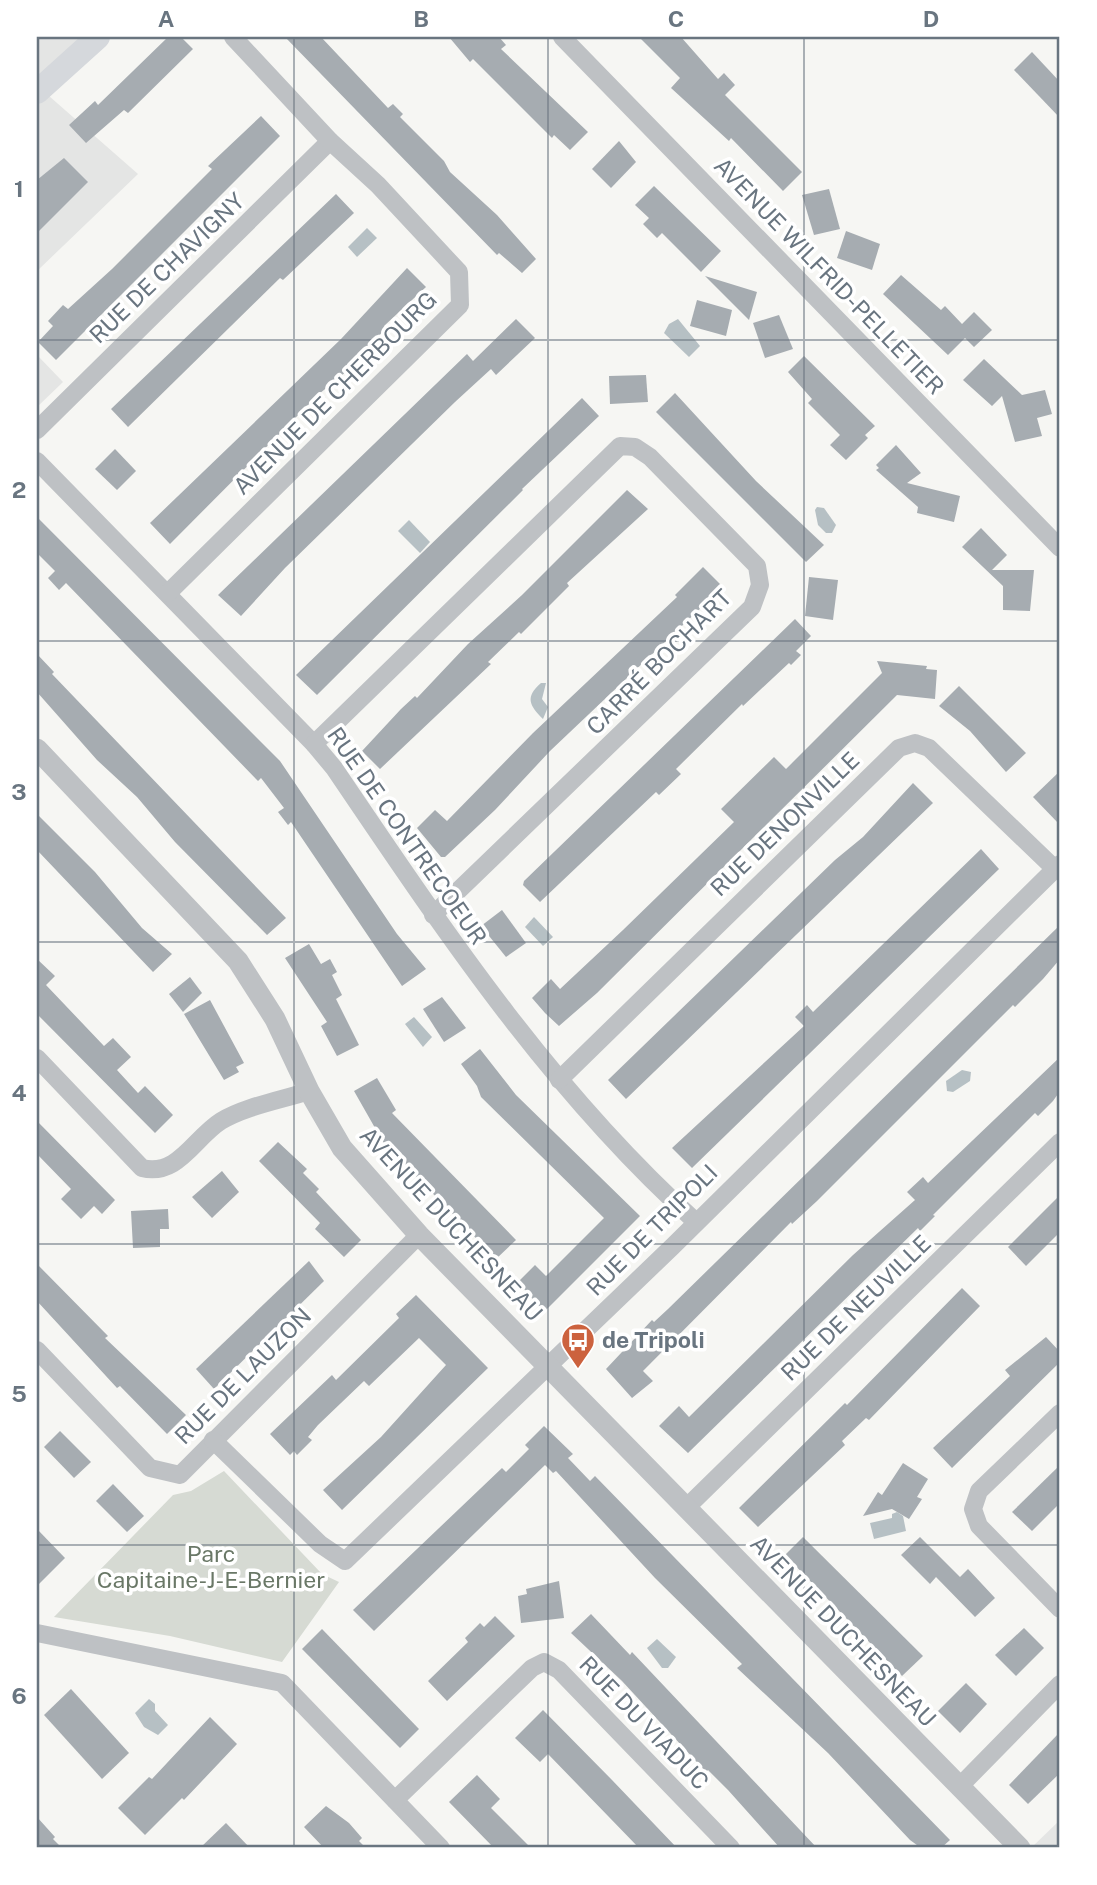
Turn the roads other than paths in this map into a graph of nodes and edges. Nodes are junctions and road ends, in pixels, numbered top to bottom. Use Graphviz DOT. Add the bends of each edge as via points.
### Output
graph roads {
  1 [pos="98,37"];
  2 [pos="233,37"];
  3 [pos="562,37"];
  4 [pos="37,92"];
  5 [pos="330,141"];
  6 [pos="37,430"];
  7 [pos="37,461"];
  8 [pos="1060,548"];
  9 [pos="168,593"];
  10 [pos="314,744"];
  11 [pos="37,749"];
  12 [pos="1058,866"];
  13 [pos="433,915"];
  14 [pos="37,1058"];
  15 [pos="559,1080"];
  16 [pos="309,1091"];
  17 [pos="1060,1142"];
  18 [pos="695,1221"];
  19 [pos="419,1236"];
  20 [pos="37,1350"];
  21 [pos="547,1365"];
  22 [pos="1060,1413"];
  23 [pos="213,1440"];
  24 [pos="686,1508"];
  25 [pos="1060,1609"];
  26 [pos="37,1633"];
  27 [pos="1060,1684"];
  28 [pos="959,1787"];
  29 [pos="395,1800"];
  30 [pos="441,1848"];
  31 [pos="732,1848"];
  32 [pos="1020,1848"];
  1 -- 4 [label="main road"];
  2 -- 5 [label="street, AVENUE DE CHERBOURG"];
  3 -- 8 [label="street, AVENUE WILFRID-PELLETIER"];
  5 -- 6 [label="street, RUE DE CHAVIGNY"];
  5 -- 9 [label="street, AVENUE DE CHERBOURG" via="459,272 460,305"];
  7 -- 9 [label="street, RUE DE CONTRECOEUR"];
  9 -- 10 [label="street, RUE DE CONTRECOEUR"];
  10 -- 13 [label="street, RUE DE CONTRECOEUR"];
  10 -- 13 [label="street, CARRÉ BOCHART" via="620,446 635,447 650,457 757,566 760,584 752,607"];
  11 -- 16 [label="street, AVENUE DUCHESNEAU" via="238,961 275,1019"];
  12 -- 15 [label="street, RUE DENONVILLE" via="929,748 915,743 899,748"];
  12 -- 18 [label="street, RUE DE TRIPOLI"];
  13 -- 15 [label="street, RUE DE CONTRECOEUR"];
  14 -- 16 [label="street" via="142,1168 156,1171 170,1167 225,1119"];
  15 -- 18 [label="street, RUE DE CONTRECOEUR"];
  16 -- 19 [label="street, AVENUE DUCHESNEAU" via="342,1148"];
  17 -- 24 [label="street, RUE DE NEUVILLE"];
  18 -- 21 [label="street, RUE DE TRIPOLI"];
  19 -- 21 [label="street, AVENUE DUCHESNEAU"];
  19 -- 23 [label="street, RUE DE LAUZON"];
  20 -- 23 [label="street, RUE DE LAUZON" via="150,1468 180,1475"];
  21 -- 23 [label="street, RUE DE TRIPOLI" via="345,1561 320,1544"];
  21 -- 24 [label="street, AVENUE DUCHESNEAU"];
  22 -- 25 [label="street" via="979,1491 973,1509 979,1526"];
  24 -- 28 [label="street, AVENUE DUCHESNEAU"];
  26 -- 29 [label="street" via="282,1683"];
  27 -- 28 [label="street"];
  28 -- 32 [label="street, AVENUE DUCHESNEAU"];
  29 -- 30 [label="street"];
  29 -- 31 [label="street, RUE DU VIADUC" via="532,1668 544,1662 559,1670"];
}
